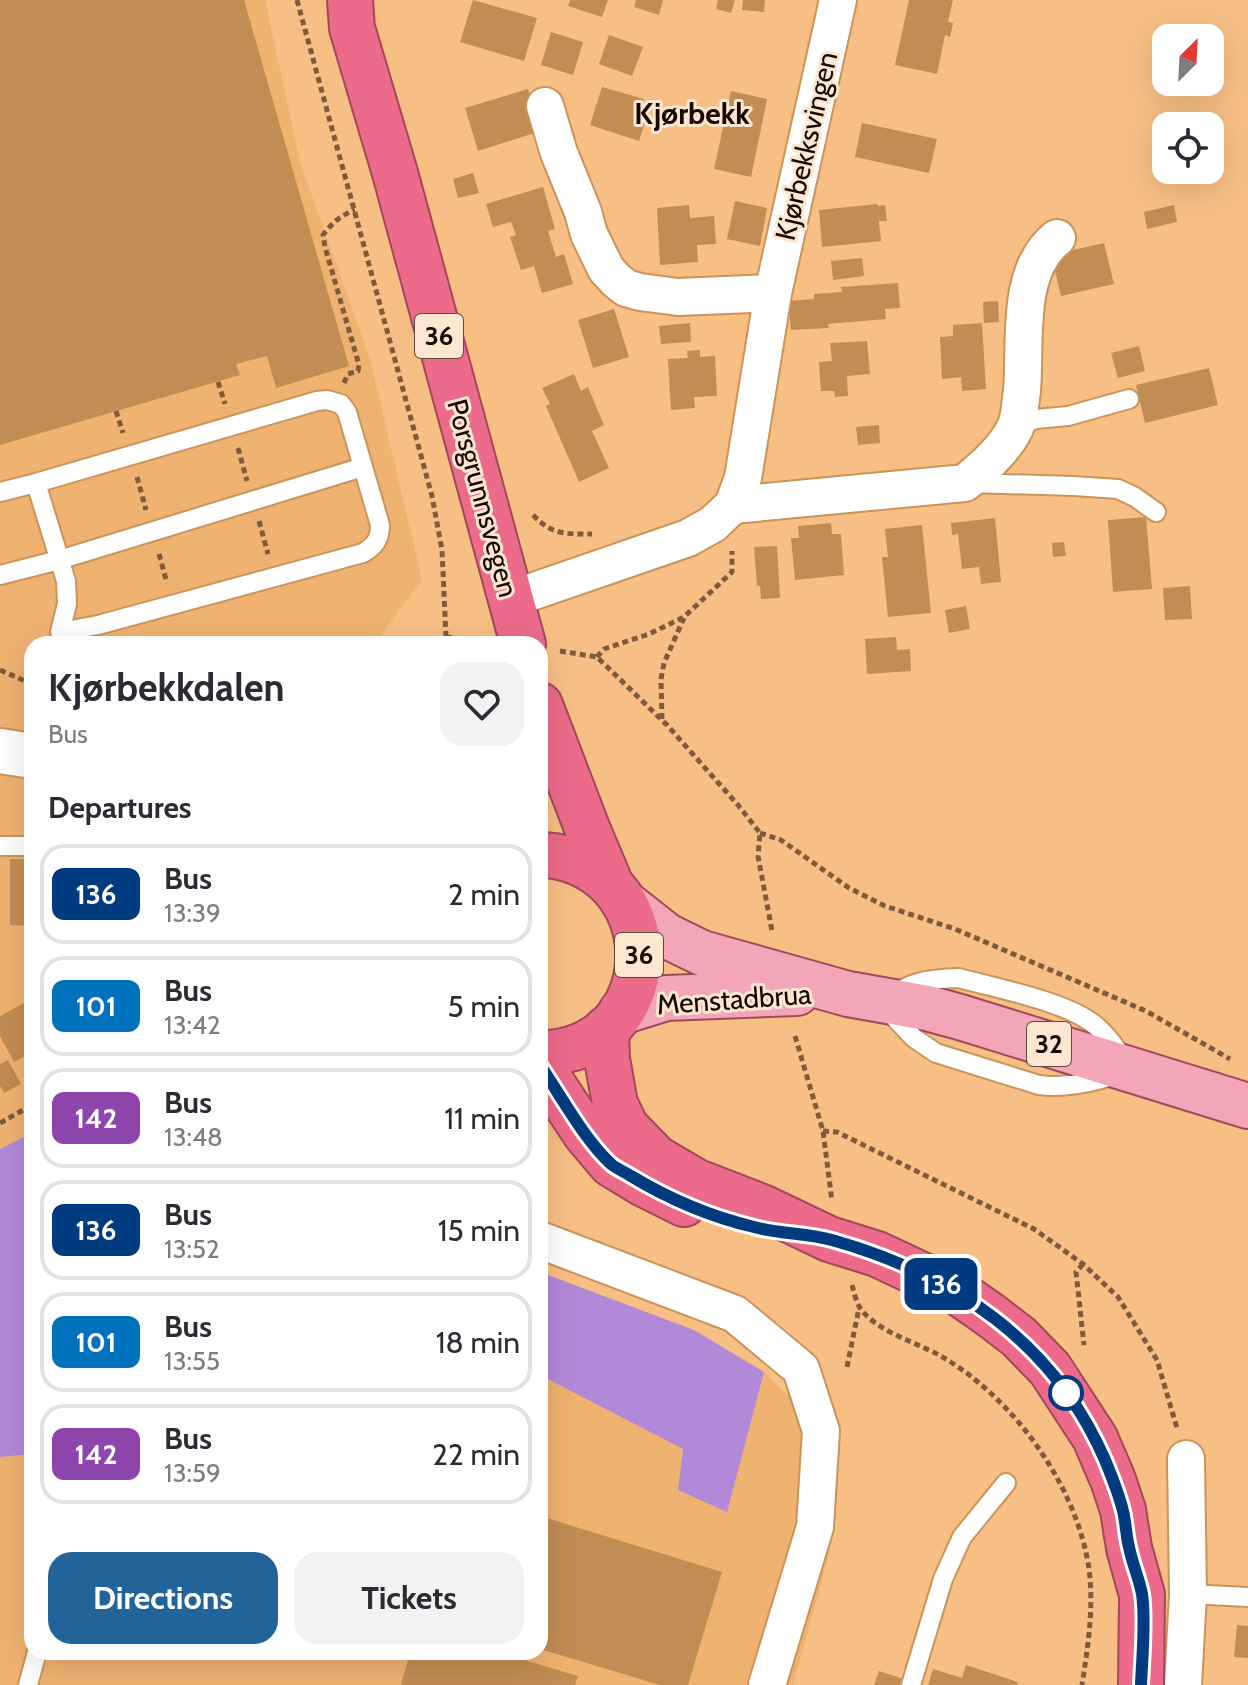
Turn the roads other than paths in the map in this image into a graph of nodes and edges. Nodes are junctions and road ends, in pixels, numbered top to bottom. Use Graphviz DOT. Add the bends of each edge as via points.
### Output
graph roads {
  1 [pos="838,0"];
  2 [pos="346,9"];
  3 [pos="545,106"];
  4 [pos="1057,238"];
  5 [pos="773,293"];
  6 [pos="1129,399"];
  7 [pos="1015,428"];
  8 [pos="363,467"];
  9 [pos="36,483"];
  10 [pos="965,483"];
  11 [pos="0,492"];
  12 [pos="1156,512"];
  13 [pos="723,515"];
  14 [pos="59,560"];
  15 [pos="0,575"];
  16 [pos="511,599"];
  17 [pos="534,636"];
  18 [pos="548,726"];
  19 [pos="0,751"];
  20 [pos="24,755"];
  21 [pos="0,846"];
  22 [pos="24,846"];
  23 [pos="548,855"];
  24 [pos="618,894"];
  25 [pos="865,997"];
  26 [pos="614,1021"];
  27 [pos="548,1054"];
  28 [pos="548,1077"];
  29 [pos="1248,1106"];
  30 [pos="831,1225"];
  31 [pos="548,1243"];
  32 [pos="1186,1459"];
  33 [pos="1006,1483"];
  34 [pos="1129,1548"];
  35 [pos="1188,1594"];
  36 [pos="1248,1597"];
  37 [pos="35,1660"];
  38 [pos="28,1685"];
  39 [pos="767,1685"];
  40 [pos="911,1685"];
  41 [pos="1111,1685"];
  42 [pos="1141,1685"];
  43 [pos="1183,1685"];
  1 -- 5 [label="street, Kjørbekksvingen"];
  2 -- 16 [label="highway, Porsgrunnsvegen / 36"];
  3 -- 5 [label="street" via="589,234 616,280 640,292 678,297"];
  4 -- 7 [label="street" via="1048,245 1029,286"];
  5 -- 13 [label="street, Kjørbekksvingen" via="743,478"];
  6 -- 7 [label="lane"];
  7 -- 10 [label="street"];
  8 -- 9 [label="lane" via="347,412 335,401 317,401"];
  8 -- 14 [label="lane"];
  8 -- 14 [label="lane" via="380,535 363,553 60,632 68,594"];
  9 -- 11 [label="lane"];
  9 -- 14 [label="lane"];
  10 -- 12 [label="lane" via="1118,489"];
  10 -- 13 [label="street"];
  13 -- 16 [label="street" via="688,538"];
  14 -- 15 [label="lane"];
  16 -- 17 [label="highway, Porsgrunnsvegen / 36"];
  18 -- 24 [label="highway, 36"];
  19 -- 20 [label="street"];
  21 -- 22 [label="lane"];
  23 -- 24 [label="highway" via="593,870"];
  24 -- 25 [label="main road, Menstadbrua / 32" via="667,936 702,953"];
  24 -- 26 [label="highway, 36" via="635,924 639,946 632,992"];
  25 -- 26 [label="main road, Menstadbrua / 32" via="769,993 666,998"];
  25 -- 29 [label="main road, Menstadbrua / 32" via="949,1014"];
  26 -- 27 [label="highway" via="584,1044"];
  26 -- 30 [label="highway, 36" via="607,1059 615,1104 626,1127 656,1158 695,1181 762,1207"];
  28 -- 30 [label="highway, 36" via="611,1164 642,1183 755,1228"];
  30 -- 34 [label="highway, 36" via="877,1254 956,1291 1019,1337 1050,1369 1095,1438 1123,1510"];
  31 -- 39 [label="street" via="735,1314 801,1369 821,1431 815,1527"];
  32 -- 35 [label="street"];
  33 -- 40 [label="lane" via="962,1537 943,1579"];
  34 -- 41 [label="highway, 36"];
  34 -- 42 [label="highway, 36" via="1142,1595"];
  35 -- 36 [label="lane"];
  35 -- 43 [label="street"];
  37 -- 38 [label="lane"];
}
